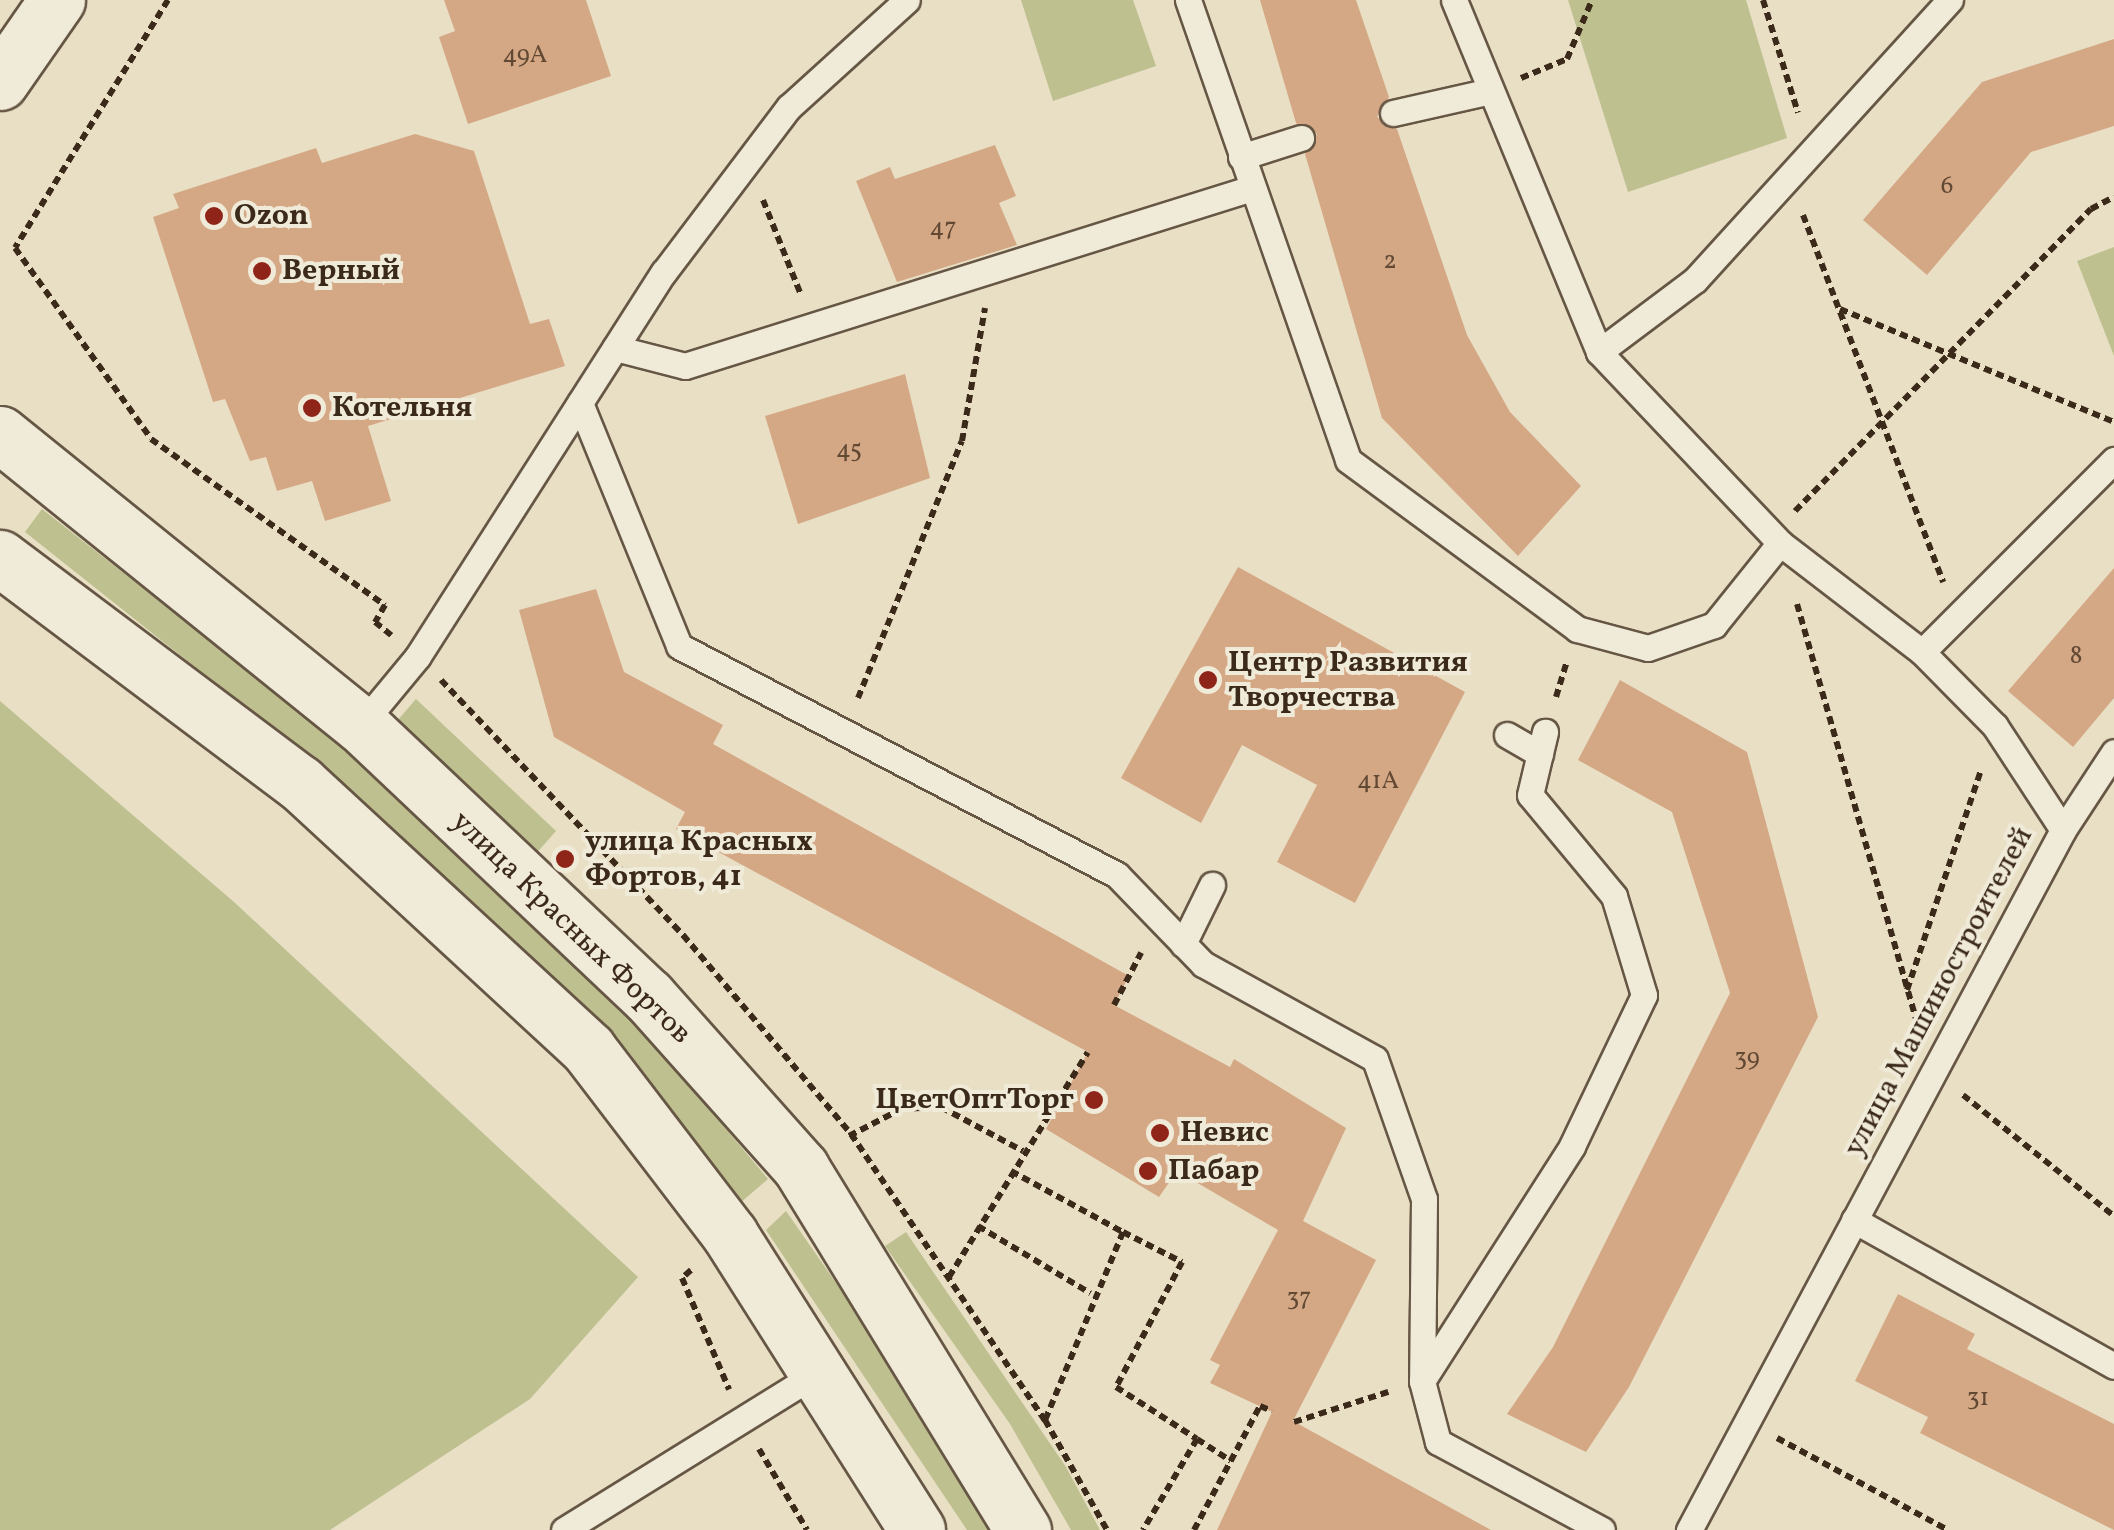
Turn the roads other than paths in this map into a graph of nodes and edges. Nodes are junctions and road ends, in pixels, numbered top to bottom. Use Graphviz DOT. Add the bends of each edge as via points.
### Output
graph roads {
  1 [pos="57,0"];
  2 [pos="907,0"];
  3 [pos="1188,0"];
  4 [pos="1454,0"];
  5 [pos="1950,0"];
  6 [pos="0,82"];
  7 [pos="1491,91"];
  8 [pos="1393,113"];
  9 [pos="1300,138"];
  10 [pos="1241,157"];
  11 [pos="1252,188"];
  12 [pos="616,348"];
  13 [pos="1598,352"];
  14 [pos="580,404"];
  15 [pos="0,434"];
  16 [pos="2114,460"];
  17 [pos="1776,539"];
  18 [pos="0,558"];
  19 [pos="1922,652"];
  20 [pos="361,724"];
  21 [pos="1507,736"];
  22 [pos="2114,752"];
  23 [pos="2063,830"];
  24 [pos="1212,885"];
  25 [pos="1183,944"];
  26 [pos="1854,1220"];
  27 [pos="2114,1366"];
  28 [pos="819,1372"];
  29 [pos="1422,1381"];
  30 [pos="564,1530"];
  31 [pos="916,1530"];
  32 [pos="1022,1530"];
  33 [pos="1602,1530"];
  34 [pos="1689,1530"];
  1 -- 6 [label="street"];
  2 -- 12 [label="lane" via="789,107"];
  3 -- 10 [label="lane"];
  4 -- 7 [label="lane, улица Машиностроителей"];
  5 -- 13 [label="lane" via="1695,280"];
  7 -- 8 [label="lane"];
  7 -- 13 [label="lane, улица Машиностроителей"];
  9 -- 10 [label="lane"];
  10 -- 11 [label="lane"];
  11 -- 12 [label="lane" via="685,366"];
  11 -- 17 [label="lane" via="1348,460 1577,630 1648,648 1714,625"];
  12 -- 14 [label="lane"];
  13 -- 17 [label="lane, улица Машиностроителей"];
  14 -- 20 [label="lane" via="418,656"];
  14 -- 25 [label="lane" via="678,646 1117,876"];
  15 -- 20 [label="street, улица Красных Фортов"];
  16 -- 19 [label="lane"];
  17 -- 19 [label="lane, улица Машиностроителей"];
  18 -- 28 [label="street" via="300,783 588,1049 730,1235"];
  19 -- 23 [label="lane, улица Машиностроителей" via="1995,726"];
  20 -- 32 [label="street, улица Красных Фортов" via="648,996 800,1168"];
  21 -- 29 [label="lane" via="1542,743 1530,795 1614,896 1644,995 1572,1146"];
  22 -- 23 [label="lane"];
  23 -- 26 [label="lane, улица Машиностроителей"];
  24 -- 25 [label="lane"];
  25 -- 29 [label="lane" via="1203,964 1374,1059 1424,1199"];
  26 -- 27 [label="lane"];
  26 -- 34 [label="lane, улица Машиностроителей"];
  28 -- 30 [label="lane"];
  28 -- 31 [label="street"];
  29 -- 33 [label="lane" via="1438,1442"];
}
